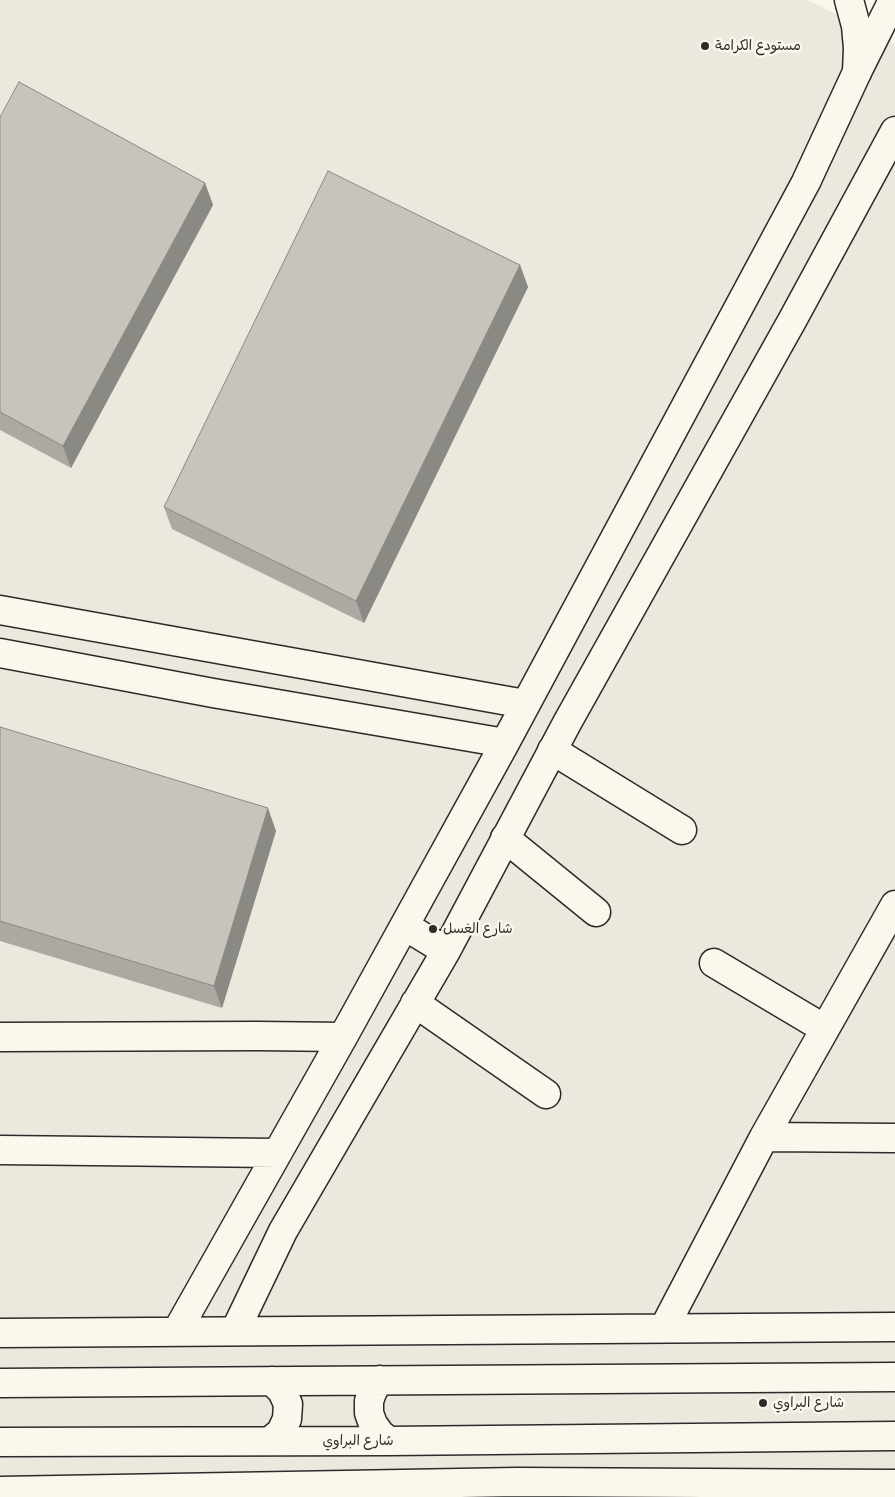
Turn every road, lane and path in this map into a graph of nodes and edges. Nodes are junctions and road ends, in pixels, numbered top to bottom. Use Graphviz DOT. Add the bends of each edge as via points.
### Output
graph roads {
  1 [pos="850,0"];
  2 [pos="893,0"];
  3 [pos="857,72"];
  4 [pos="894,135"];
  5 [pos="0,610"];
  6 [pos="0,653"];
  7 [pos="525,704"];
  8 [pos="505,744"];
  9 [pos="552,750"];
  10 [pos="682,830"];
  11 [pos="505,838"];
  12 [pos="895,905"];
  13 [pos="596,912"];
  14 [pos="404,926"];
  15 [pos="446,950"];
  16 [pos="714,963"];
  17 [pos="415,1003"];
  18 [pos="825,1029"];
  19 [pos="0,1037"];
  20 [pos="343,1037"];
  21 [pos="546,1094"];
  22 [pos="764,1137"];
  23 [pos="895,1138"];
  24 [pos="0,1150"];
  25 [pos="276,1153"];
  26 [pos="895,1327"];
  27 [pos="664,1328"];
  28 [pos="177,1331"];
  29 [pos="235,1331"];
  30 [pos="0,1332"];
  31 [pos="895,1377"];
  32 [pos="380,1380"];
  33 [pos="272,1381"];
  34 [pos="0,1383"];
  35 [pos="895,1436"];
  36 [pos="270,1441"];
  37 [pos="389,1441"];
  38 [pos="0,1442"];
  39 [pos="895,1484"];
  40 [pos="514,1489"];
  41 [pos="572,1490"];
  42 [pos="2,1493"];
  1 -- 3 [label="main road" via="856,26"];
  2 -- 3 [label="main road"];
  3 -- 7 [label="main road" via="806,182"];
  4 -- 9 [label="main road"];
  5 -- 7 [label="main road"];
  6 -- 8 [label="main road"];
  7 -- 8 [label="main road"];
  8 -- 14 [label="main road"];
  9 -- 10 [label="main road"];
  9 -- 11 [label="main road"];
  11 -- 13 [label="main road"];
  11 -- 15 [label="main road"];
  12 -- 18 [label="main road"];
  14 -- 15 [label="main road"];
  14 -- 20 [label="main road"];
  15 -- 17 [label="main road"];
  16 -- 18 [label="main road"];
  17 -- 21 [label="main road"];
  17 -- 29 [label="main road" via="284,1231"];
  18 -- 22 [label="main road"];
  19 -- 20 [label="main road"];
  20 -- 25 [label="main road"];
  22 -- 23 [label="main road"];
  22 -- 27 [label="main road"];
  24 -- 25 [label="main road"];
  25 -- 28 [label="main road"];
  26 -- 27 [label="main road"];
  27 -- 29 [label="main road"];
  28 -- 29 [label="main road"];
  28 -- 30 [label="main road"];
  31 -- 32 [label="main road"];
  32 -- 33 [label="main road"];
  32 -- 37 [label="main road" via="369,1401 369,1413 380,1434"];
  33 -- 34 [label="main road"];
  33 -- 36 [label="main road" via="288,1404 287,1419 281,1432"];
  35 -- 37 [label="main road, شارع البراوي"];
  36 -- 37 [label="main road, شارع البراوي"];
  36 -- 38 [label="main road, شارع البراوي"];
  39 -- 41 [label="main road"];
  40 -- 41 [label="main road"];
  40 -- 42 [label="main road"];
}
